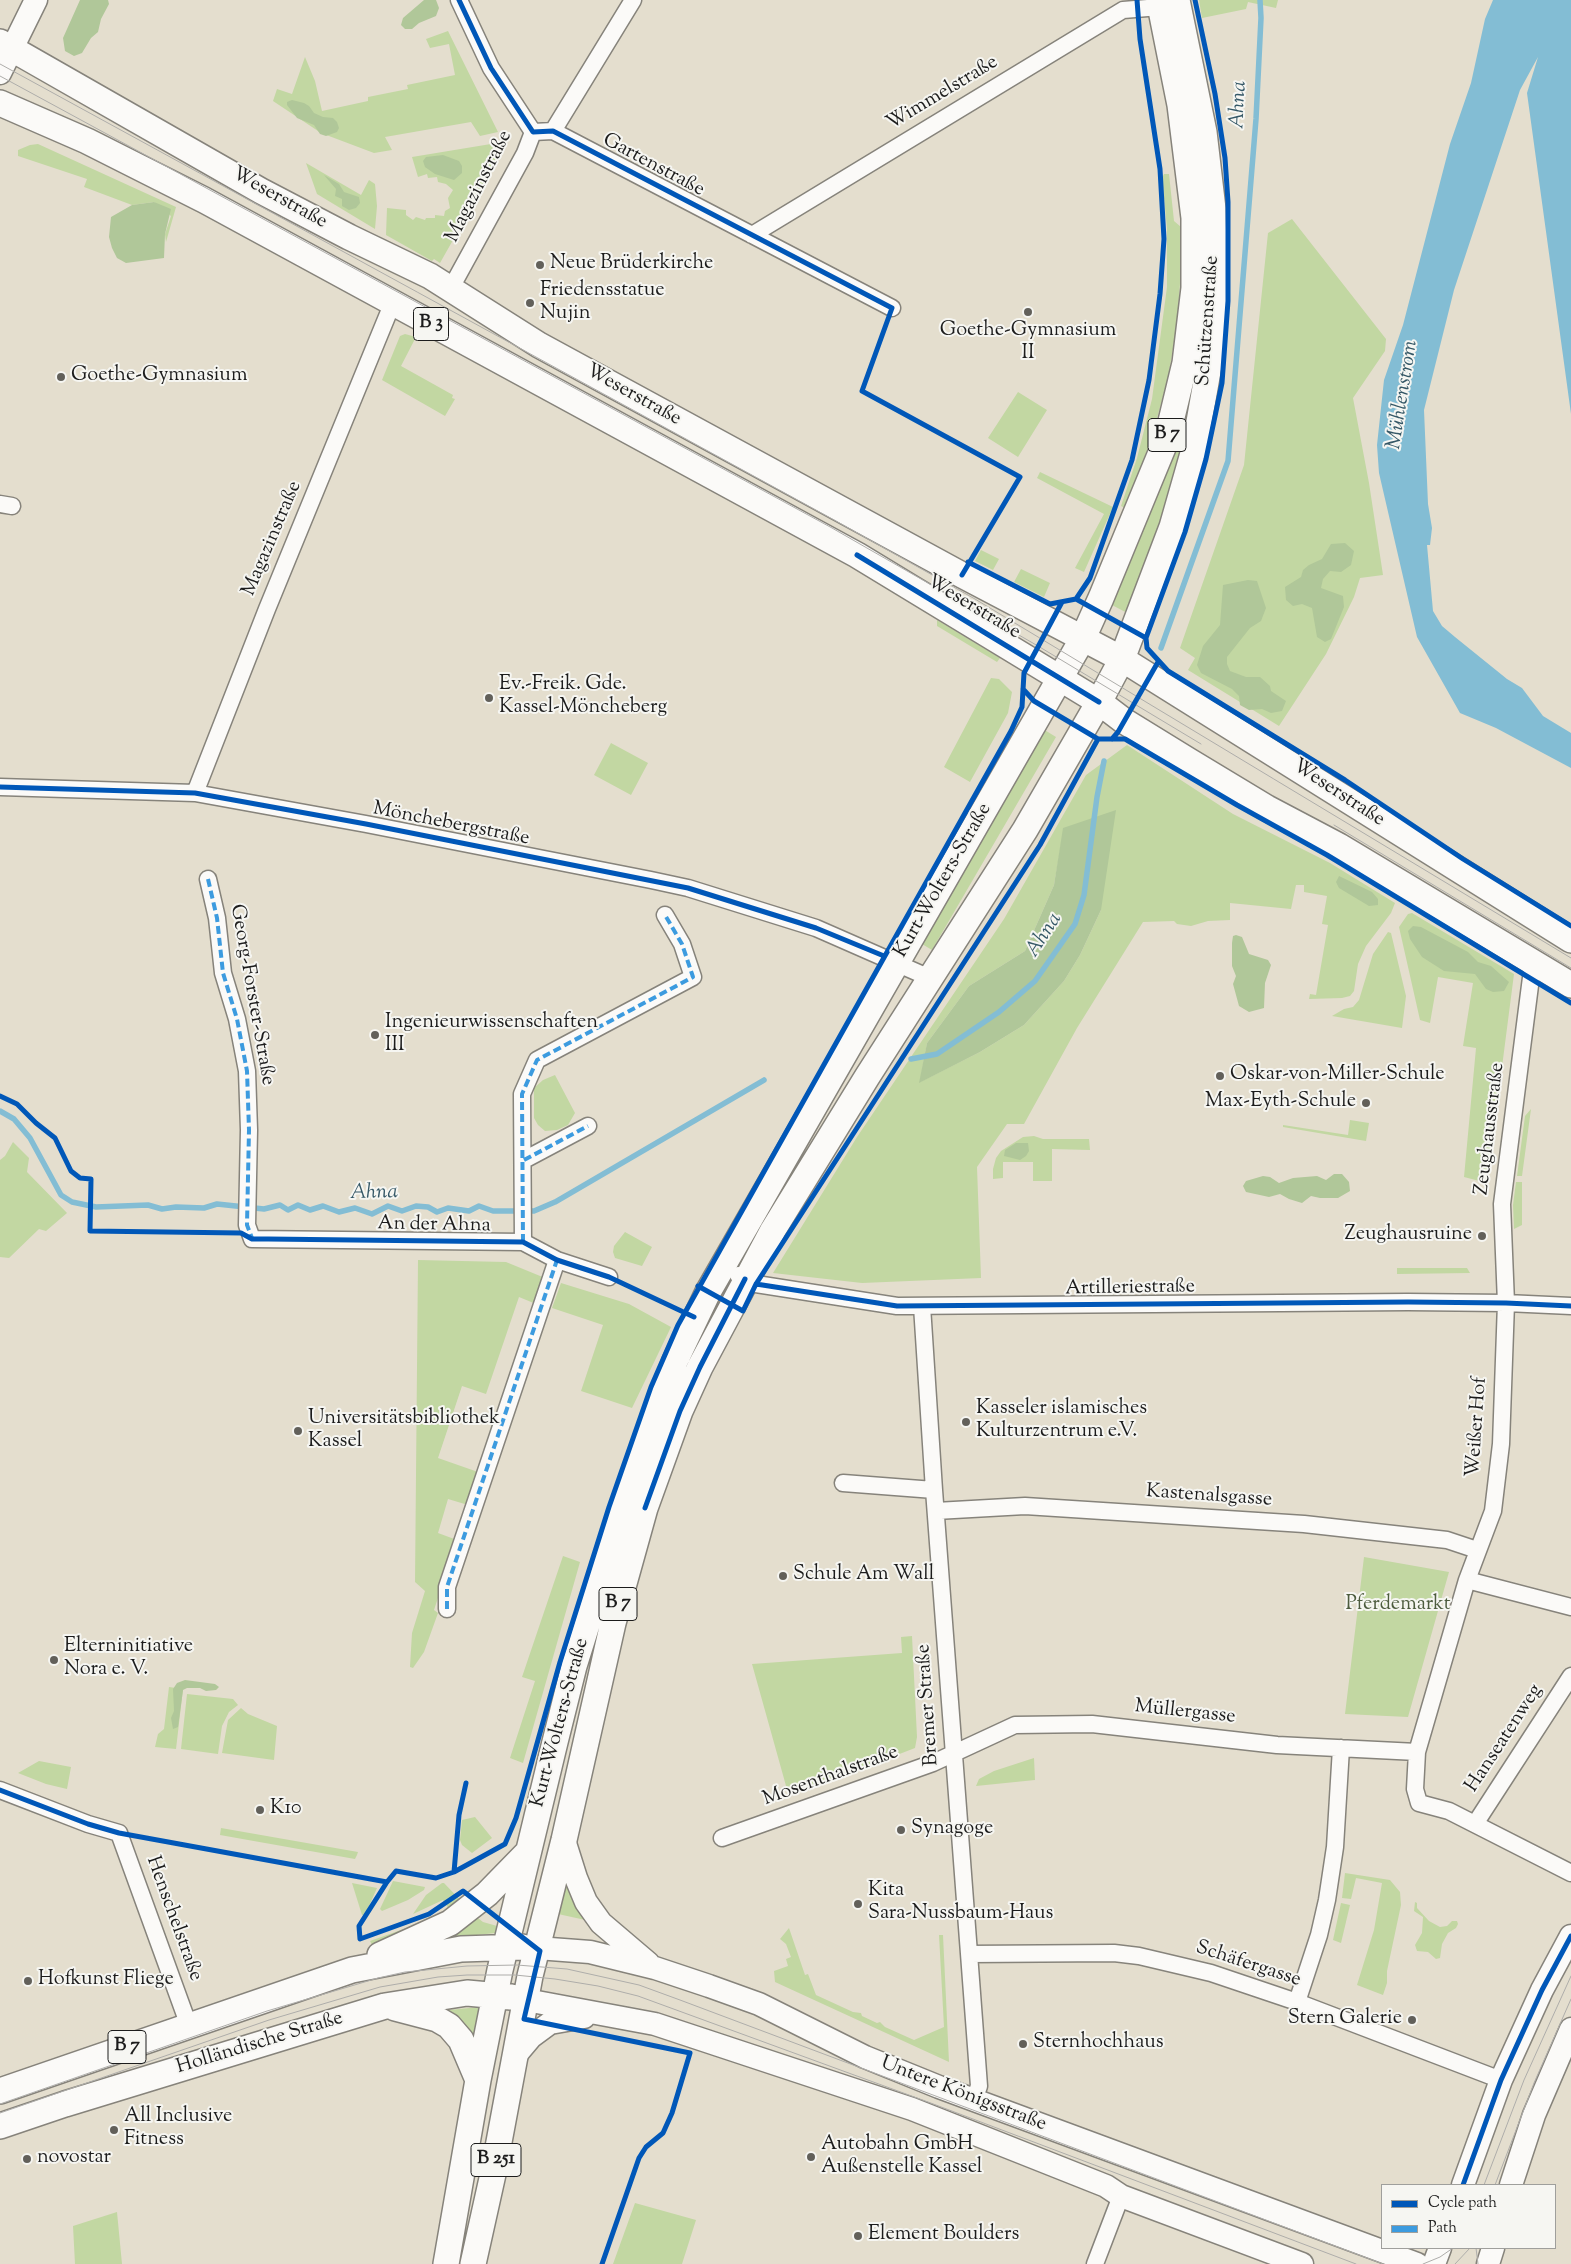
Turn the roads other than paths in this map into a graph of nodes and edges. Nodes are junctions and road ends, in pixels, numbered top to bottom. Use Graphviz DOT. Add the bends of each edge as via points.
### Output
graph roads {
  1 [pos="36,0"];
  2 [pos="460,0"];
  3 [pos="633,0"];
  4 [pos="1169,3"];
  5 [pos="1120,5"];
  6 [pos="6,45"];
  7 [pos="0,73"];
  8 [pos="0,103"];
  9 [pos="553,131"];
  10 [pos="533,132"];
  11 [pos="752,235"];
  12 [pos="451,288"];
  13 [pos="392,302"];
  14 [pos="892,308"];
  15 [pos="1083,638"];
  16 [pos="1122,659"];
  17 [pos="1060,679"];
  18 [pos="1099,702"];
  19 [pos="0,787"];
  20 [pos="195,793"];
  21 [pos="208,879"];
  22 [pos="665,915"];
  23 [pos="1571,940"];
  24 [pos="897,962"];
  25 [pos="1533,962"];
  26 [pos="930,978"];
  27 [pos="1571,985"];
  28 [pos="588,1126"];
  29 [pos="524,1160"];
  30 [pos="252,1238"];
  31 [pos="524,1242"];
  32 [pos="557,1260"];
  33 [pos="722,1267"];
  34 [pos="609,1277"];
  35 [pos="746,1279"];
  36 [pos="1506,1303"];
  37 [pos="922,1306"];
  38 [pos="1571,1306"];
  39 [pos="843,1483"];
  40 [pos="934,1490"];
  41 [pos="936,1511"];
  42 [pos="1477,1550"];
  43 [pos="1467,1580"];
  44 [pos="1571,1607"];
  45 [pos="446,1609"];
  46 [pos="1571,1676"];
  47 [pos="1341,1748"];
  48 [pos="1417,1752"];
  49 [pos="954,1753"];
  50 [pos="0,1790"];
  51 [pos="1476,1824"];
  52 [pos="722,1838"];
  53 [pos="564,1840"];
  54 [pos="529,1851"];
  55 [pos="1571,1874"];
  56 [pos="1571,1936"];
  57 [pos="506,1946"];
  58 [pos="537,1948"];
  59 [pos="969,1954"];
  60 [pos="655,1968"];
  61 [pos="352,1970"];
  62 [pos="495,1995"];
  63 [pos="526,2000"];
  64 [pos="1297,2002"];
  65 [pos="385,2006"];
  66 [pos="602,2015"];
  67 [pos="189,2026"];
  68 [pos="1571,2029"];
  69 [pos="514,2056"];
  70 [pos="478,2080"];
  71 [pos="1500,2080"];
  72 [pos="0,2090"];
  73 [pos="974,2100"];
  74 [pos="0,2126"];
  75 [pos="1463,2184"];
  76 [pos="1510,2184"];
  77 [pos="1121,2196"];
  78 [pos="1440,2249"];
  79 [pos="1493,2249"];
  80 [pos="446,2264"];
  81 [pos="473,2264"];
  82 [pos="1095,2264"];
  83 [pos="1302,2264"];
  84 [pos="1417,2264"];
  85 [pos="1434,2264"];
  86 [pos="1488,2264"];
  1 -- 6 [label="street"];
  2 -- 10 [label="street" via="491,68"];
  3 -- 9 [label="street"];
  4 -- 5 [label="street, Wimmelstraße"];
  4 -- 15 [label="main road, Schützenstraße / B 7" via="1194,218 1194,288 1185,362 1167,438"];
  4 -- 16 [label="main road, Schützenstraße / B 7" via="1204,132 1213,209 1215,292 1210,360 1194,450 1172,527"];
  5 -- 11 [label="street, Wimmelstraße"];
  6 -- 7 [label="street"];
  6 -- 12 [label="main road, Weserstraße / B 3" via="261,190"];
  8 -- 13 [label="main road, Weserstraße / B 3" via="162,178"];
  9 -- 10 [label="street"];
  9 -- 11 [label="street, Gartenstraße"];
  10 -- 12 [label="street, Magazinstraße" via="525,153"];
  11 -- 14 [label="street, Gartenstraße"];
  12 -- 15 [label="main road, Weserstraße / B 3" via="539,345"];
  13 -- 17 [label="main road, Weserstraße / B 3" via="857,555"];
  13 -- 20 [label="street, Magazinstraße"];
  15 -- 16 [label="main road, Weserstraße / B 3"];
  15 -- 17 [label="main road, Kurt-Wolters-Straße / B 7"];
  16 -- 18 [label="main road, Kurt-Wolters-Straße / B 7"];
  16 -- 23 [label="main road, Weserstraße / B 3"];
  17 -- 18 [label="main road, Weserstraße / B 3"];
  17 -- 24 [label="main road, Kurt-Wolters-Straße / B 7"];
  18 -- 25 [label="main road, Weserstraße / B 3" via="1124,721 1262,805 1338,846"];
  18 -- 26 [label="main road, Kurt-Wolters-Straße / B 7" via="1025,830"];
  19 -- 20 [label="street, Mönchebergstraße"];
  20 -- 24 [label="street, Mönchebergstraße" via="688,888 816,928"];
  21 -- 30 [label="street, Georg-Forster-Straße" via="217,918 223,973 237,1019 246,1072 249,1130 246,1225"];
  22 -- 29 [label="street" via="682,944 693,977 537,1060 522,1094"];
  24 -- 26 [label="street, Mönchebergstraße"];
  24 -- 33 [label="main road, Kurt-Wolters-Straße / B 7"];
  25 -- 27 [label="main road, Weserstraße / B 3"];
  25 -- 36 [label="street, Zeughausstraße" via="1502,1204"];
  26 -- 35 [label="main road, Kurt-Wolters-Straße / B 7" via="826,1143"];
  28 -- 29 [label="street"];
  29 -- 31 [label="street"];
  30 -- 31 [label="street, An der Ahna"];
  31 -- 32 [label="street, An der Ahna"];
  32 -- 34 [label="street, An der Ahna"];
  32 -- 45 [label="street" via="447,1588"];
  33 -- 35 [label="street, Artilleriestraße"];
  33 -- 54 [label="main road, Kurt-Wolters-Straße / B 7" via="694,1317 675,1361 628,1494 574,1666"];
  35 -- 37 [label="street, Artilleriestraße" via="756,1284 888,1305"];
  35 -- 53 [label="main road, Kurt-Wolters-Straße / B 7" via="680,1411 644,1508 613,1623"];
  36 -- 37 [label="street, Artilleriestraße"];
  36 -- 38 [label="street, Artilleriestraße"];
  36 -- 42 [label="street, Weißer Hof" via="1501,1444 1493,1511"];
  37 -- 40 [label="street, Bremer Straße"];
  39 -- 40 [label="street"];
  40 -- 41 [label="street, Bremer Straße"];
  41 -- 42 [label="street, Kastenalsgasse" via="1025,1506 1304,1524 1447,1540"];
  41 -- 49 [label="street, Bremer Straße"];
  42 -- 43 [label="street"];
  43 -- 44 [label="street"];
  43 -- 48 [label="street"];
  46 -- 51 [label="street, Hanseatenweg"];
  47 -- 48 [label="street, Müllergasse"];
  47 -- 49 [label="street, Müllergasse" via="1277,1745 1092,1724 1056,1723 1015,1725"];
  47 -- 64 [label="street" via="1328,1900"];
  48 -- 51 [label="street" via="1415,1789 1419,1803 1449,1811"];
  49 -- 52 [label="street, Mosenthalstraße"];
  49 -- 59 [label="street, Bremer Straße"];
  50 -- 67 [label="street, Henschelstraße" via="119,1833"];
  51 -- 55 [label="street"];
  53 -- 58 [label="main road, Kurt-Wolters-Straße / B 7"];
  53 -- 60 [label="street" via="586,1902 625,1945"];
  54 -- 57 [label="main road, Kurt-Wolters-Straße / B 251"];
  54 -- 61 [label="main road, B 7" via="487,1894 450,1923"];
  56 -- 71 [label="street"];
  57 -- 58 [label="main road, Untere Königsstraße"];
  57 -- 61 [label="main road, Holländische Straße" via="461,1950"];
  57 -- 62 [label="main road, Kurt-Wolters-Straße / B 251"];
  58 -- 60 [label="street, Untere Königsstraße" via="590,1952"];
  58 -- 63 [label="main road, B 7"];
  59 -- 64 [label="street, Schäfergasse" via="1102,1952 1138,1956 1211,1973"];
  59 -- 73 [label="street, Bremer Straße" via="979,2086"];
  60 -- 73 [label="street, Untere Königsstraße" via="759,2004 865,2057"];
  61 -- 67 [label="main road, Holländische Straße / B 7"];
  62 -- 63 [label="main road, Holländische Straße / B 7"];
  62 -- 65 [label="main road, Holländische Straße / B 7" via="467,1993"];
  62 -- 70 [label="main road, B 251"];
  63 -- 66 [label="street, Untere Königsstraße"];
  63 -- 69 [label="main road, B 251"];
  64 -- 71 [label="street, Schäfergasse"];
  65 -- 70 [label="main road" via="437,2019 449,2026 461,2040"];
  65 -- 74 [label="main road, Holländische Straße / B 7"];
  66 -- 69 [label="street" via="550,2023 531,2037"];
  66 -- 77 [label="street, Untere Königsstraße" via="655,2024 912,2109 1106,2186"];
  67 -- 72 [label="main road, Holländische Straße / B 7"];
  68 -- 76 [label="street" via="1534,2115"];
  69 -- 81 [label="main road, B 251"];
  70 -- 80 [label="main road, B 251"];
  71 -- 75 [label="street"];
  73 -- 84 [label="street, Untere Königsstraße"];
  77 -- 82 [label="street"];
  77 -- 83 [label="street, Untere Königsstraße"];
  78 -- 85 [label="street"];
  79 -- 86 [label="street"];
}
